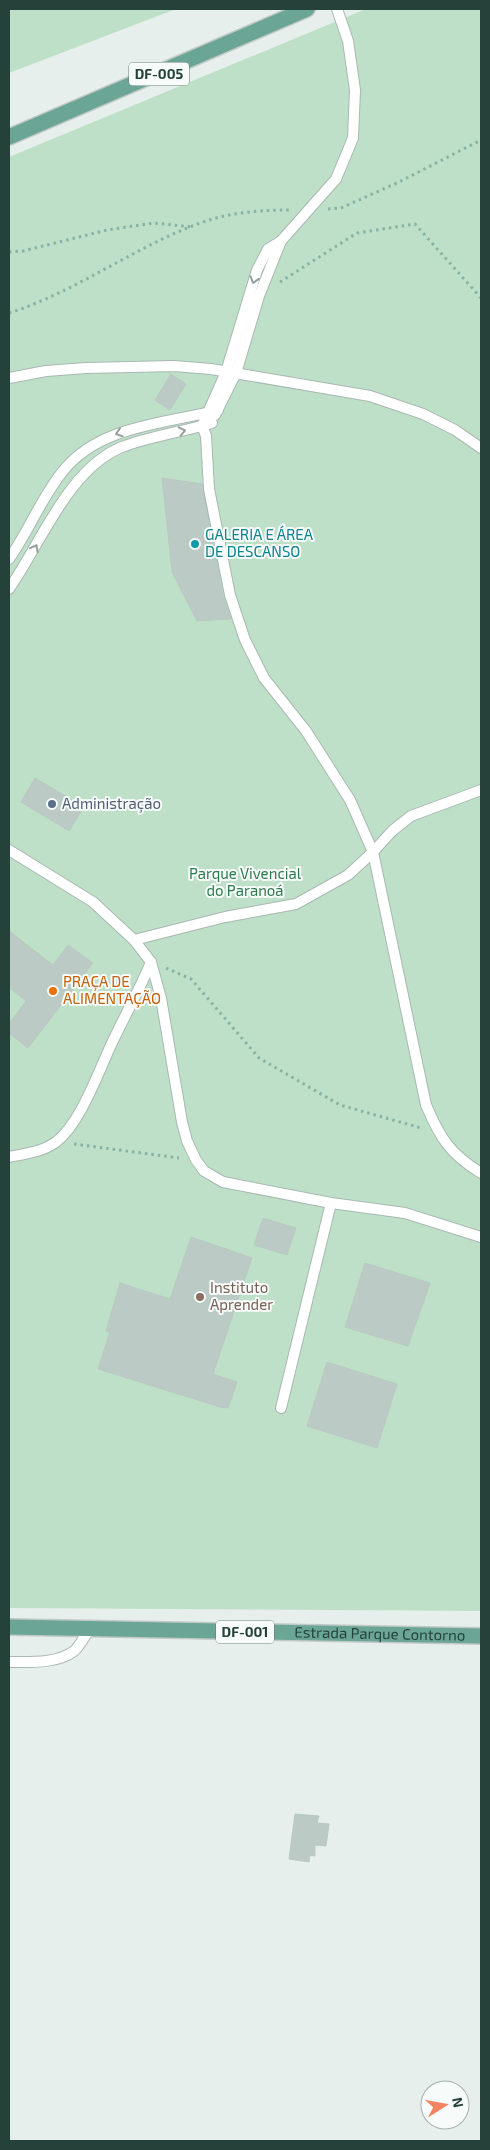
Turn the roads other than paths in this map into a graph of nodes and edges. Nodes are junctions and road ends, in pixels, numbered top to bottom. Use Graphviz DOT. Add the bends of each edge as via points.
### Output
graph roads {
  1 [pos="307,9"];
  2 [pos="337,9"];
  3 [pos="9,137"];
  4 [pos="280,241"];
  5 [pos="231,372"];
  6 [pos="9,378"];
  7 [pos="212,412"];
  8 [pos="155,424"];
  9 [pos="207,425"];
  10 [pos="158,437"];
  11 [pos="481,448"];
  12 [pos="9,559"];
  13 [pos="9,589"];
  14 [pos="481,790"];
  15 [pos="9,850"];
  16 [pos="373,852"];
  17 [pos="134,940"];
  18 [pos="151,962"];
  19 [pos="9,1157"];
  20 [pos="481,1173"];
  21 [pos="332,1203"];
  22 [pos="481,1237"];
  23 [pos="281,1408"];
  24 [pos="9,1627"];
  25 [pos="90,1629"];
  26 [pos="481,1636"];
  27 [pos="9,1662"];
  1 -- 3 [label="main road, DF-005"];
  2 -- 4 [label="lane" via="348,41 355,90 353,138 336,179"];
  4 -- 5 [label="lane"];
  4 -- 5 [label="lane, one-way" via="268,249 257,270"];
  5 -- 6 [label="lane" via="137,366 46,371"];
  5 -- 7 [label="lane"];
  5 -- 11 [label="lane" via="370,396 423,414"];
  7 -- 8 [label="lane"];
  7 -- 9 [label="lane"];
  8 -- 10 [label="lane"];
  8 -- 12 [label="lane, one-way" via="108,437 88,448 64,470 42,500"];
  10 -- 9 [label="lane, one-way"];
  9 -- 16 [label="lane" via="209,489 230,595 245,640 264,678 306,731 350,800"];
  13 -- 10 [label="lane, one-way" via="78,479 102,458 121,448"];
  14 -- 16 [label="lane" via="411,816 392,830"];
  15 -- 17 [label="lane" via="92,902"];
  16 -- 17 [label="lane" via="348,875 296,904 225,917"];
  16 -- 20 [label="lane" via="426,1105 438,1133 459,1160"];
  17 -- 18 [label="lane"];
  18 -- 19 [label="lane" via="74,1123 56,1142 33,1153"];
  18 -- 21 [label="lane" via="161,998 182,1122 187,1141 204,1171 223,1182"];
  21 -- 22 [label="lane" via="405,1213"];
  21 -- 23 [label="lane"];
  24 -- 25 [label="main road, Estrada Parque Contorno / DF-001"];
  25 -- 26 [label="main road, Estrada Parque Contorno / DF-001"];
  25 -- 27 [label="lane" via="74,1651 57,1659"];
}
